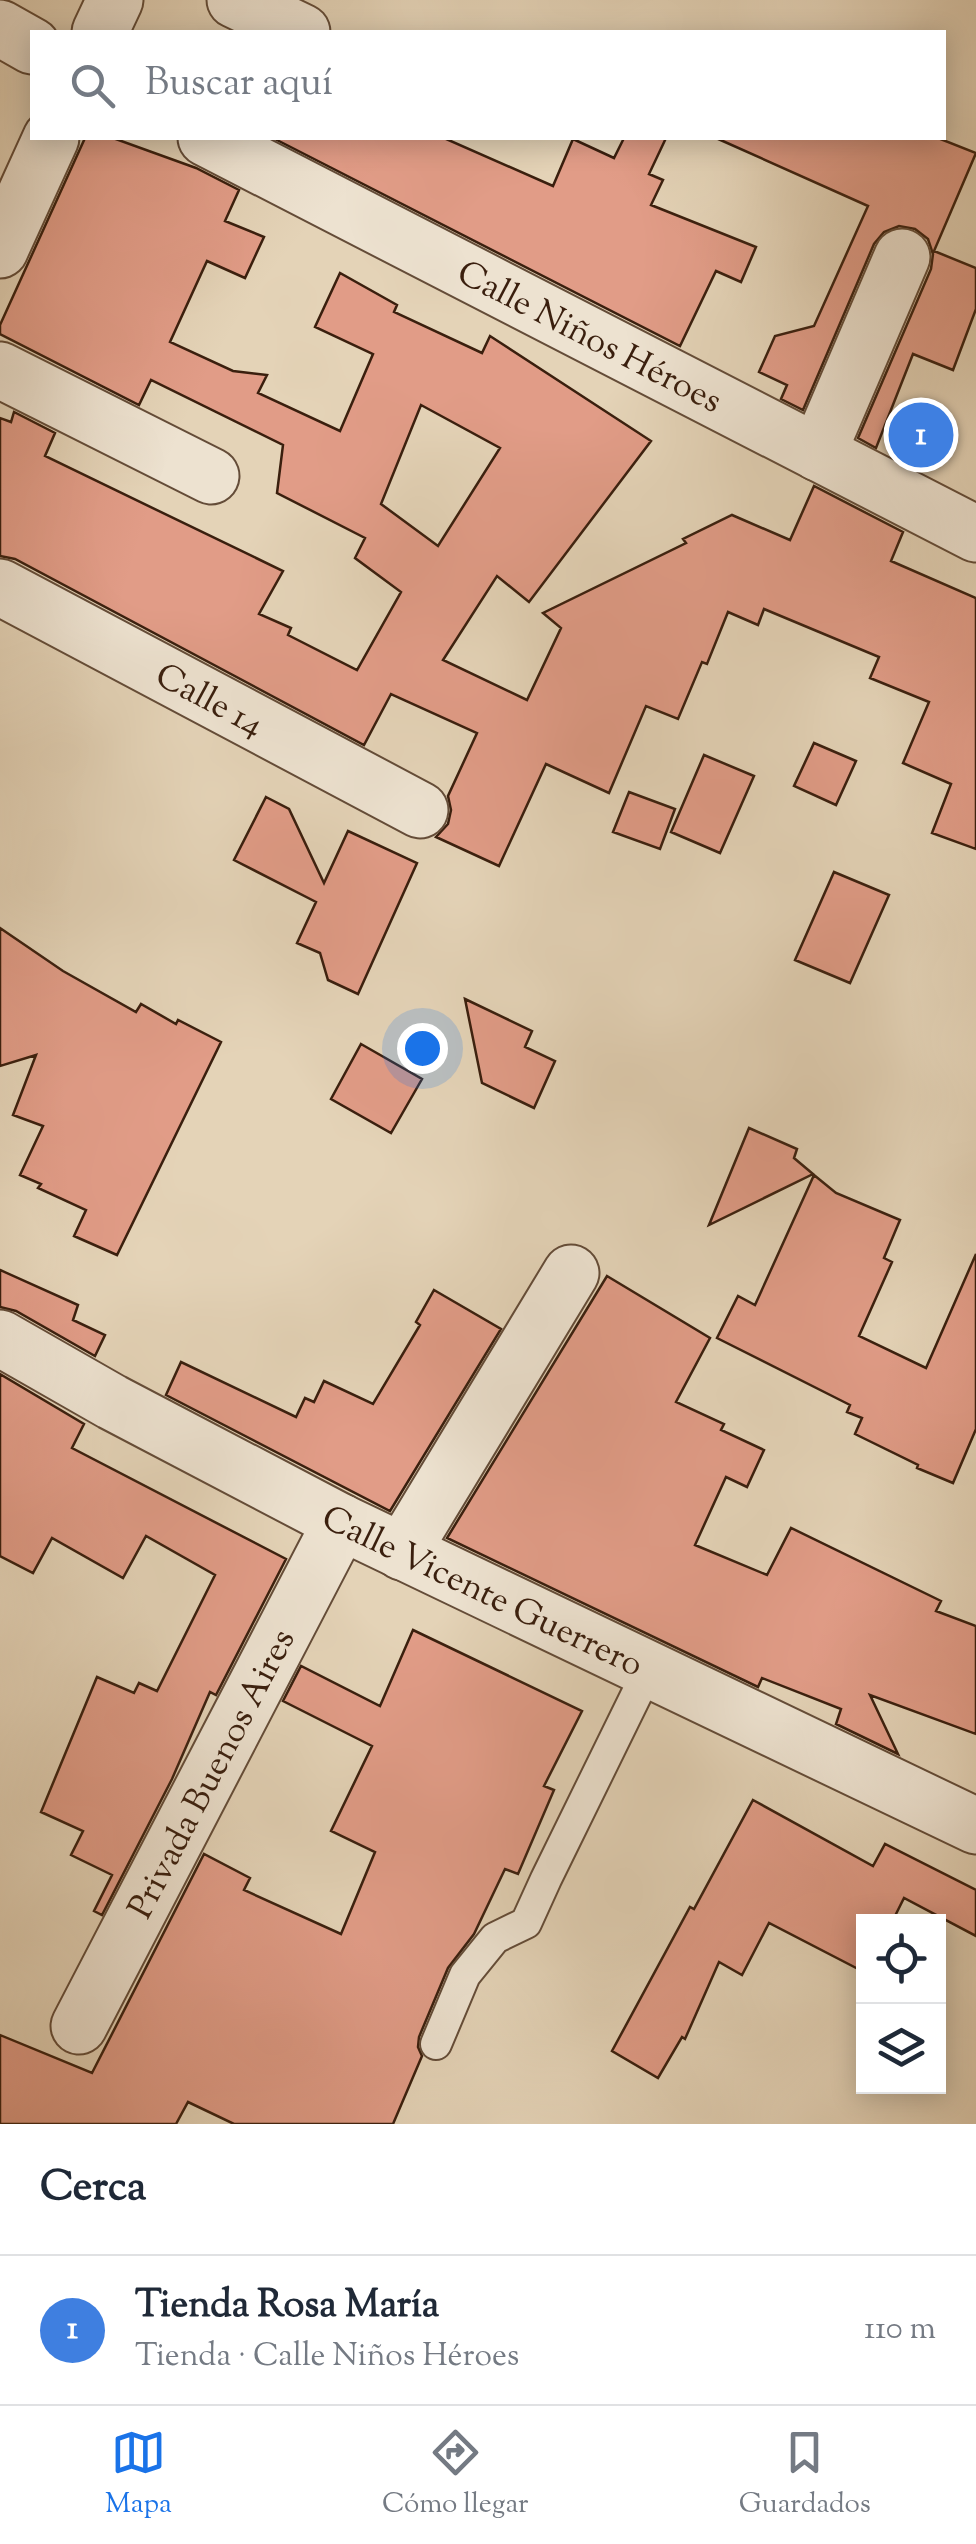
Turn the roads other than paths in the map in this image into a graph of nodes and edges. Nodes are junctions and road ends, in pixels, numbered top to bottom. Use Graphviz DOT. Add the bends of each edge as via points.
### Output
graph roads {
  1 [pos="115,0"];
  2 [pos="236,0"];
  3 [pos="0,28"];
  4 [pos="101,30"];
  5 [pos="298,30"];
  6 [pos="30,45"];
  7 [pos="51,140"];
  8 [pos="210,140"];
  9 [pos="0,250"];
  10 [pos="902,257"];
  11 [pos="0,370"];
  12 [pos="818,454"];
  13 [pos="211,476"];
  14 [pos="976,534"];
  15 [pos="0,588"];
  16 [pos="420,810"];
  17 [pos="571,1273"];
  18 [pos="0,1338"];
  19 [pos="341,1522"];
  20 [pos="402,1552"];
  21 [pos="648,1670"];
  22 [pos="976,1826"];
  23 [pos="79,2026"];
  24 [pos="436,2044"];
  1 -- 4 [label="street"];
  2 -- 5 [label="street"];
  3 -- 6 [label="street"];
  7 -- 9 [label="street"];
  8 -- 12 [label="street, Calle Niños Héroes"];
  10 -- 12 [label="street"];
  11 -- 13 [label="street"];
  12 -- 14 [label="street, Calle Niños Héroes"];
  15 -- 16 [label="street, Calle 14"];
  17 -- 20 [label="street"];
  18 -- 19 [label="street, Calle Vicente Guerrero"];
  19 -- 20 [label="street, Calle Vicente Guerrero"];
  19 -- 23 [label="street, Privada Buenos Aires"];
  20 -- 21 [label="street, Calle Vicente Guerrero"];
  21 -- 22 [label="street, Calle Vicente Guerrero"];
  21 -- 24 [label="lane" via="534,1910 526,1923 495,1938 466,1975"];
}
